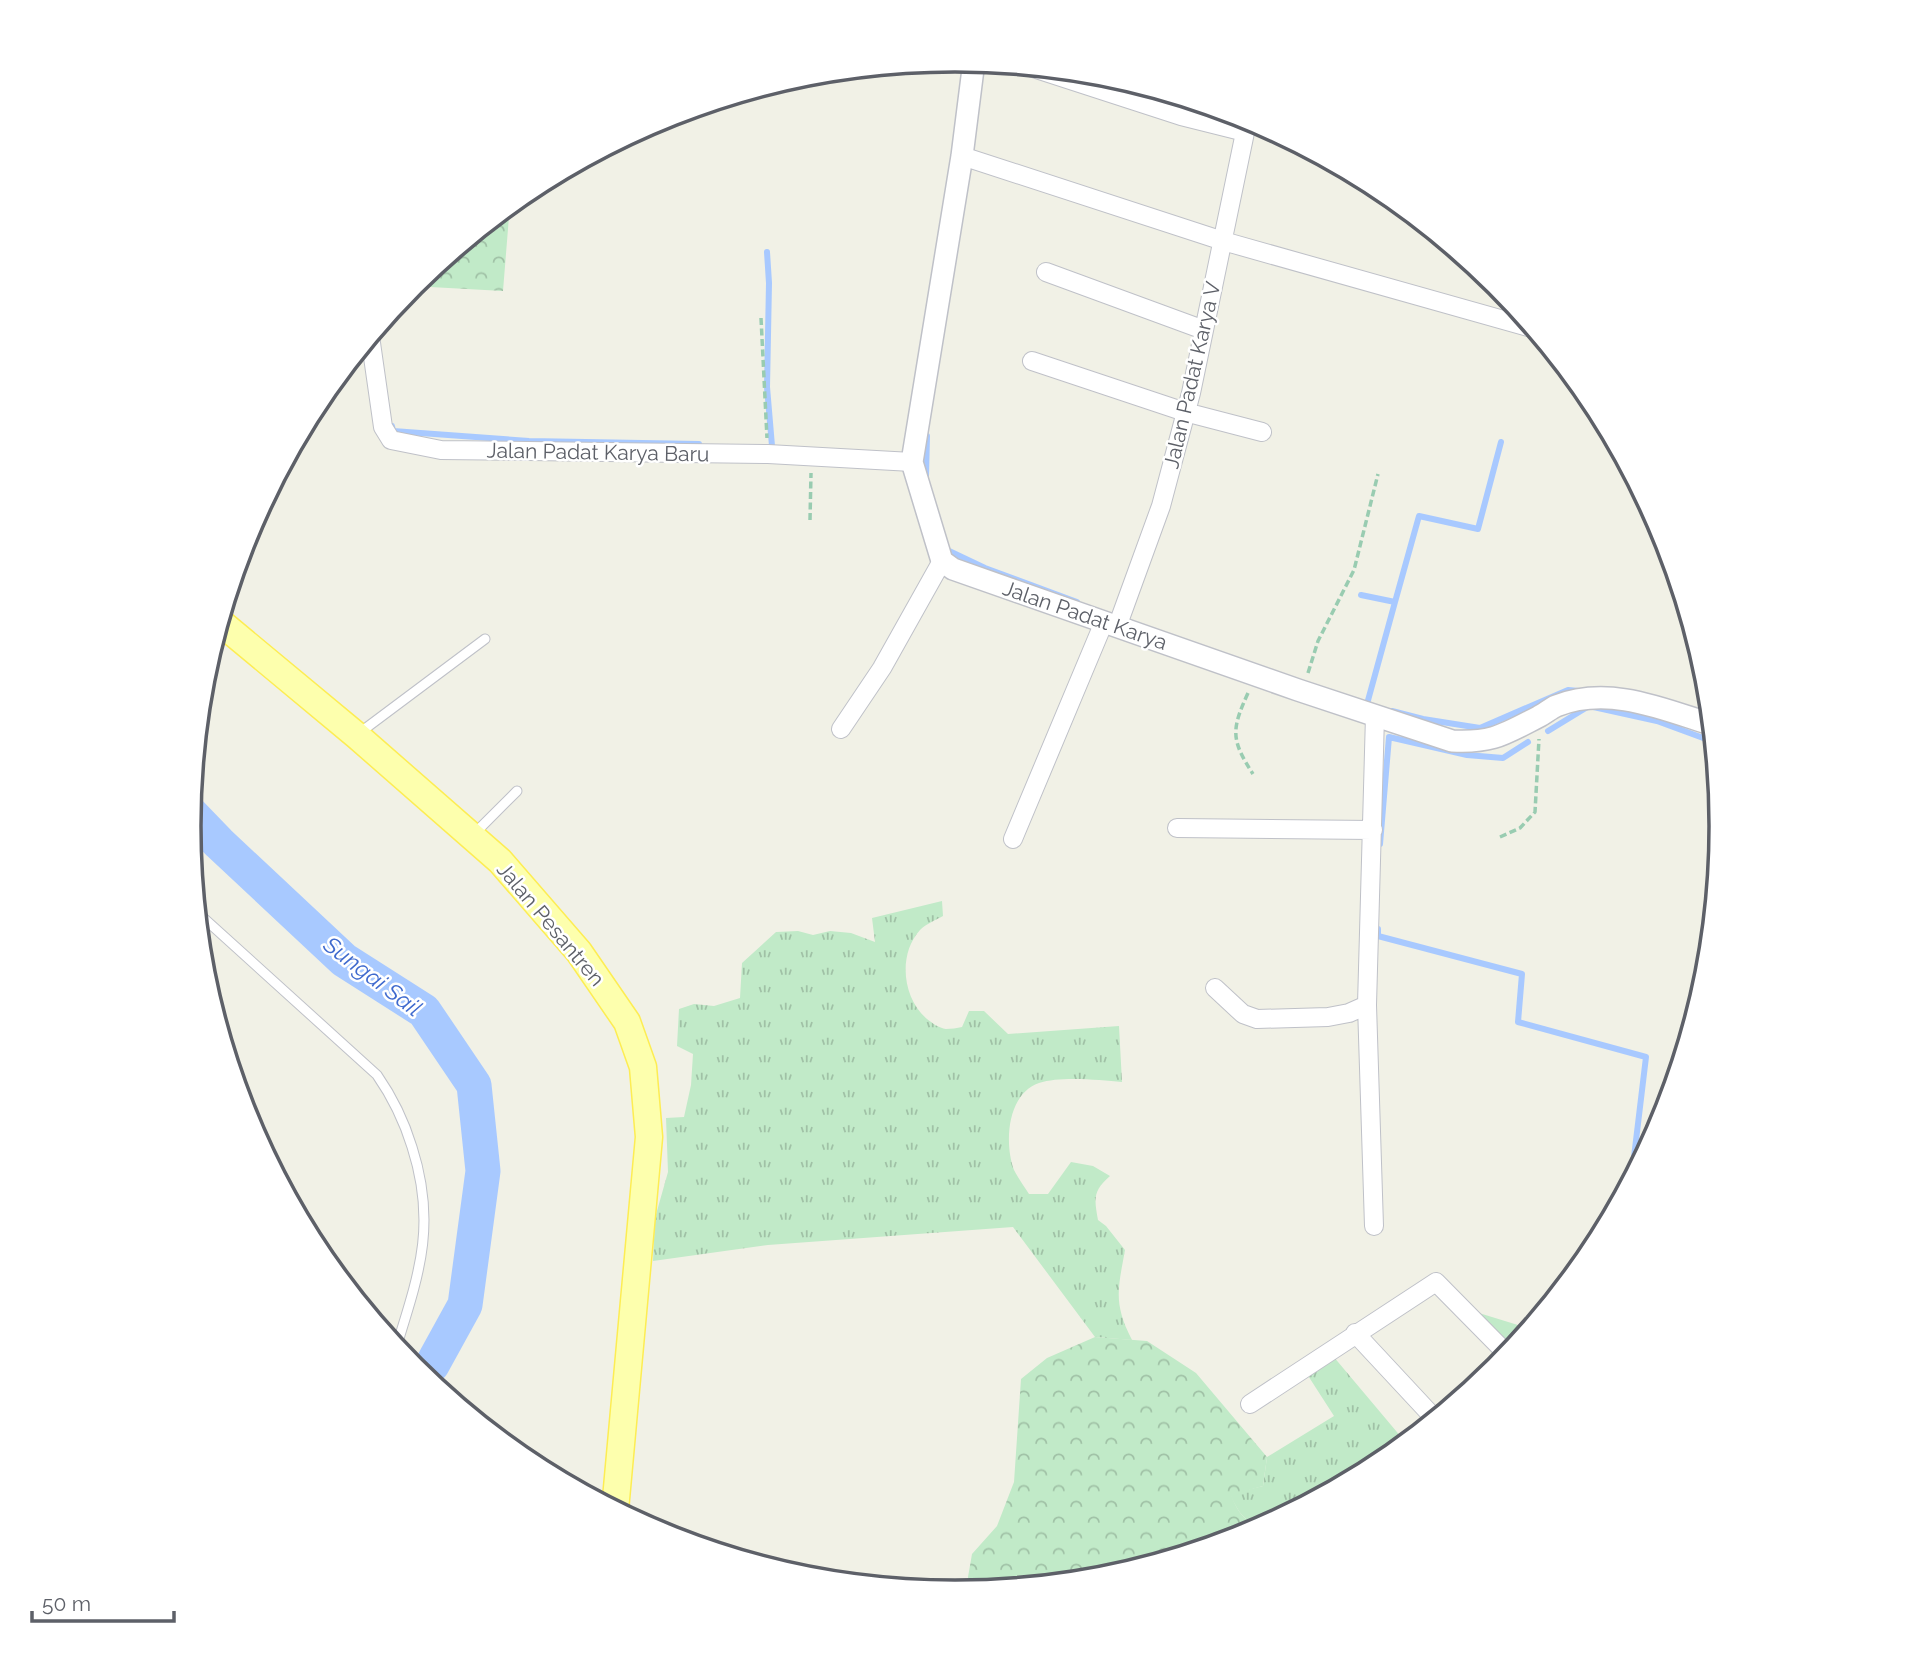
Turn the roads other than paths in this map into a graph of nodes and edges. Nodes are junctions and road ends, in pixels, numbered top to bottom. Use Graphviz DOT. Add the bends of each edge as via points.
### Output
graph roads {
  1 [pos="973,72"];
  2 [pos="1074,81"];
  3 [pos="1225,122"];
  4 [pos="1245,130"];
  5 [pos="962,156"];
  6 [pos="1223,240"];
  7 [pos="1046,272"];
  8 [pos="1519,324"];
  9 [pos="1205,330"];
  10 [pos="372,349"];
  11 [pos="1032,361"];
  12 [pos="1185,412"];
  13 [pos="1262,432"];
  14 [pos="912,462"];
  15 [pos="942,561"];
  16 [pos="1111,625"];
  17 [pos="227,628"];
  18 [pos="485,639"];
  19 [pos="1375,716"];
  20 [pos="1703,722"];
  21 [pos="841,729"];
  22 [pos="356,735"];
  23 [pos="517,790"];
  24 [pos="1177,828"];
  25 [pos="1373,830"];
  26 [pos="472,836"];
  27 [pos="1013,839"];
  28 [pos="207,921"];
  29 [pos="1215,988"];
  30 [pos="1367,1005"];
  31 [pos="1374,1226"];
  32 [pos="1355,1333"];
  33 [pos="400,1336"];
  34 [pos="1501,1348"];
  35 [pos="1250,1404"];
  36 [pos="1430,1413"];
  37 [pos="616,1500"];
  1 -- 5 [label="street"];
  2 -- 3 [label="street" via="1181,116"];
  4 -- 6 [label="street, Jalan Padat Karya V"];
  5 -- 6 [label="street"];
  5 -- 14 [label="street"];
  6 -- 8 [label="street"];
  6 -- 9 [label="street, Jalan Padat Karya V"];
  7 -- 9 [label="street"];
  9 -- 12 [label="street, Jalan Padat Karya V"];
  10 -- 14 [label="street, Jalan Padat Karya Baru" via="383,427 391,440 441,450 768,454"];
  11 -- 12 [label="street"];
  12 -- 13 [label="street"];
  12 -- 16 [label="street, Jalan Padat Karya V" via="1161,506"];
  14 -- 15 [label="street"];
  15 -- 16 [label="street, Jalan Padat Karya" via="953,569"];
  15 -- 21 [label="street" via="882,668"];
  16 -- 19 [label="street, Jalan Padat Karya"];
  16 -- 27 [label="street, Jalan Padat Karya V"];
  17 -- 22 [label="main road, Jalan Pesantren"];
  18 -- 22 [label="lane"];
  19 -- 20 [label="street, Jalan Padat Karya" via="1452,741 1477,742 1499,737 1556,706 1605,698 1630,699"];
  19 -- 25 [label="street"];
  22 -- 26 [label="main road, Jalan Pesantren"];
  23 -- 26 [label="lane"];
  24 -- 25 [label="street"];
  25 -- 30 [label="street"];
  26 -- 37 [label="main road, Jalan Pesantren" via="500,861 579,952 627,1022 643,1067 648,1102 647,1171"];
  28 -- 33 [label="lane" via="377,1075 393,1097 417,1162 425,1208 417,1279"];
  29 -- 30 [label="street" via="1243,1014 1257,1019 1328,1017"];
  30 -- 31 [label="street"];
  32 -- 34 [label="street" via="1436,1282"];
  32 -- 35 [label="street"];
  32 -- 36 [label="street"];
}
